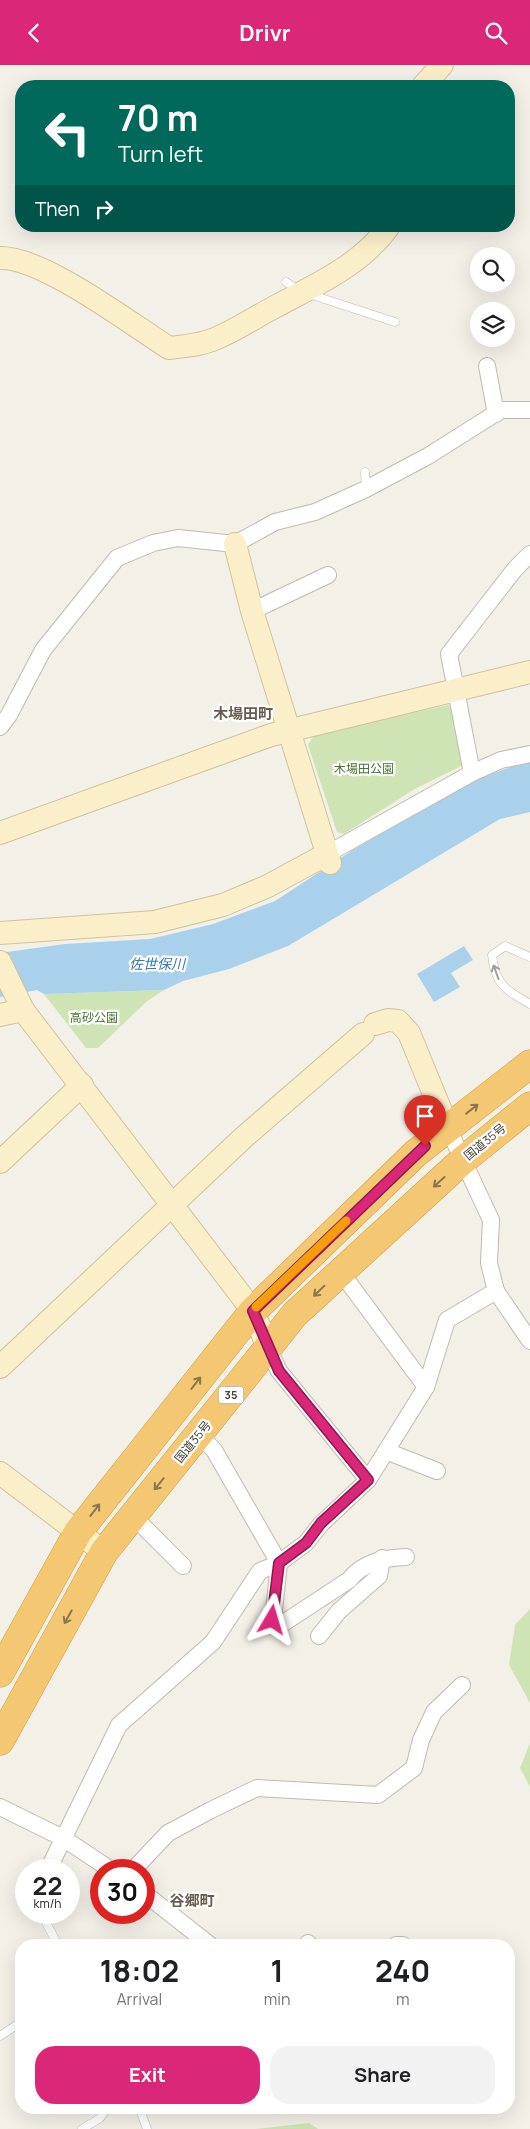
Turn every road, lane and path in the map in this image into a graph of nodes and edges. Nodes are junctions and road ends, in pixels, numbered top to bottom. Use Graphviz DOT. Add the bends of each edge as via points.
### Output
graph roads {
  1 [pos="442,65"];
  2 [pos="428,80"];
  3 [pos="385,232"];
  4 [pos="0,258"];
  5 [pos="294,287"];
  6 [pos="395,322"];
  7 [pos="488,366"];
  8 [pos="530,410"];
  9 [pos="496,414"];
  10 [pos="364,472"];
  11 [pos="366,489"];
  12 [pos="235,544"];
  13 [pos="530,554"];
  14 [pos="328,575"];
  15 [pos="252,611"];
  16 [pos="530,672"];
  17 [pos="455,690"];
  18 [pos="0,727"];
  19 [pos="288,730"];
  20 [pos="530,754"];
  21 [pos="472,773"];
  22 [pos="0,833"];
  23 [pos="329,859"];
  24 [pos="0,933"];
  25 [pos="530,957"];
  26 [pos="0,962"];
  27 [pos="19,1003"];
  28 [pos="530,1004"];
  29 [pos="0,1015"];
  30 [pos="530,1064"];
  31 [pos="82,1085"];
  32 [pos="530,1106"];
  33 [pos="448,1128"];
  34 [pos="462,1161"];
  35 [pos="0,1162"];
  36 [pos="172,1203"];
  37 [pos="340,1271"];
  38 [pos="496,1291"];
  39 [pos="253,1311"];
  40 [pos="530,1341"];
  41 [pos="268,1348"];
  42 [pos="0,1367"];
  43 [pos="426,1387"];
  44 [pos="199,1435"];
  45 [pos="386,1451"];
  46 [pos="437,1471"];
  47 [pos="0,1473"];
  48 [pos="368,1480"];
  49 [pos="133,1516"];
  50 [pos="78,1532"];
  51 [pos="104,1552"];
  52 [pos="406,1557"];
  53 [pos="382,1559"];
  54 [pos="279,1563"];
  55 [pos="183,1566"];
  56 [pos="319,1636"];
  57 [pos="0,1673"];
  58 [pos="462,1685"];
  59 [pos="0,1741"];
  60 [pos="0,1807"];
  61 [pos="63,1838"];
  62 [pos="53,1859"];
  63 [pos="94,1859"];
  64 [pos="143,1859"];
  65 [pos="155,1902"];
  66 [pos="47,1924"];
  67 [pos="55,1939"];
  68 [pos="202,1939"];
  69 [pos="15,2026"];
  70 [pos="0,2036"];
  71 [pos="102,2114"];
  72 [pos="142,2114"];
  73 [pos="82,2129"];
  74 [pos="147,2129"];
  1 -- 2 [label="street"];
  3 -- 5 [label="street" via="357,260"];
  4 -- 5 [label="street" via="13,257 52,273 169,348 217,338"];
  5 -- 6 [label="lane"];
  7 -- 9 [label="street"];
  8 -- 9 [label="street" via="501,410"];
  9 -- 11 [label="street"];
  10 -- 11 [label="lane"];
  11 -- 12 [label="street" via="314,512 275,522"];
  12 -- 15 [label="street"];
  12 -- 18 [label="street" via="178,537 152,543 117,558 43,650 10,715"];
  13 -- 17 [label="street" via="449,654"];
  14 -- 15 [label="street"];
  15 -- 19 [label="street"];
  16 -- 17 [label="street"];
  17 -- 19 [label="street"];
  17 -- 21 [label="street"];
  19 -- 22 [label="street"];
  19 -- 23 [label="street"];
  20 -- 21 [label="street" via="501,760"];
  21 -- 23 [label="street"];
  23 -- 24 [label="street" via="223,905 155,922"];
  28 -- 25 [label="lane, one-way" via="506,990 494,973 492,955 505,946"];
  26 -- 27 [label="street"];
  27 -- 29 [label="street"];
  27 -- 31 [label="street"];
  33 -- 30 [label="highway, one-way"];
  31 -- 35 [label="street"];
  31 -- 36 [label="street"];
  32 -- 34 [label="highway, 国道35号 / 35"];
  33 -- 34 [label="street"];
  33 -- 36 [label="street" via="409,1033 398,1021 388,1020 369,1029"];
  33 -- 39 [label="highway" via="416,1153"];
  34 -- 37 [label="highway, 国道35号 / 35, one-way"];
  34 -- 38 [label="street" via="491,1220 488,1263"];
  36 -- 39 [label="street"];
  36 -- 42 [label="street"];
  37 -- 41 [label="highway, 国道35号 / 35, one-way" via="295,1314"];
  37 -- 43 [label="street"];
  38 -- 40 [label="street"];
  38 -- 43 [label="street" via="447,1320"];
  39 -- 41 [label="street"];
  50 -- 39 [label="highway, one-way"];
  41 -- 44 [label="highway, 国道35号 / 35"];
  41 -- 48 [label="street" via="279,1371"];
  43 -- 45 [label="street"];
  44 -- 49 [label="highway, 国道35号 / 35, one-way"];
  44 -- 54 [label="street" via="214,1450"];
  45 -- 46 [label="street"];
  45 -- 48 [label="street"];
  47 -- 50 [label="street"];
  48 -- 54 [label="street" via="321,1523 306,1543"];
  49 -- 51 [label="highway, 国道35号 / 35"];
  49 -- 55 [label="street"];
  50 -- 51 [label="street"];
  50 -- 57 [label="highway"];
  51 -- 59 [label="highway, 国道35号 / 35, one-way"];
  52 -- 53 [label="street"];
  53 -- 54 [label="street" via="356,1571 350,1580 279,1626 272,1620"];
  53 -- 56 [label="street" via="379,1576 339,1611"];
  54 -- 61 [label="street" via="260,1571 213,1642 119,1725"];
  58 -- 64 [label="street" via="434,1711 414,1768 378,1795 257,1788 168,1833"];
  60 -- 61 [label="street"];
  61 -- 62 [label="street"];
  61 -- 63 [label="street"];
  65 -- 68 [label="street"];
  66 -- 67 [label="lane"];
  69 -- 70 [label="lane"];
  71 -- 73 [label="lane"];
  72 -- 74 [label="lane"];
}
